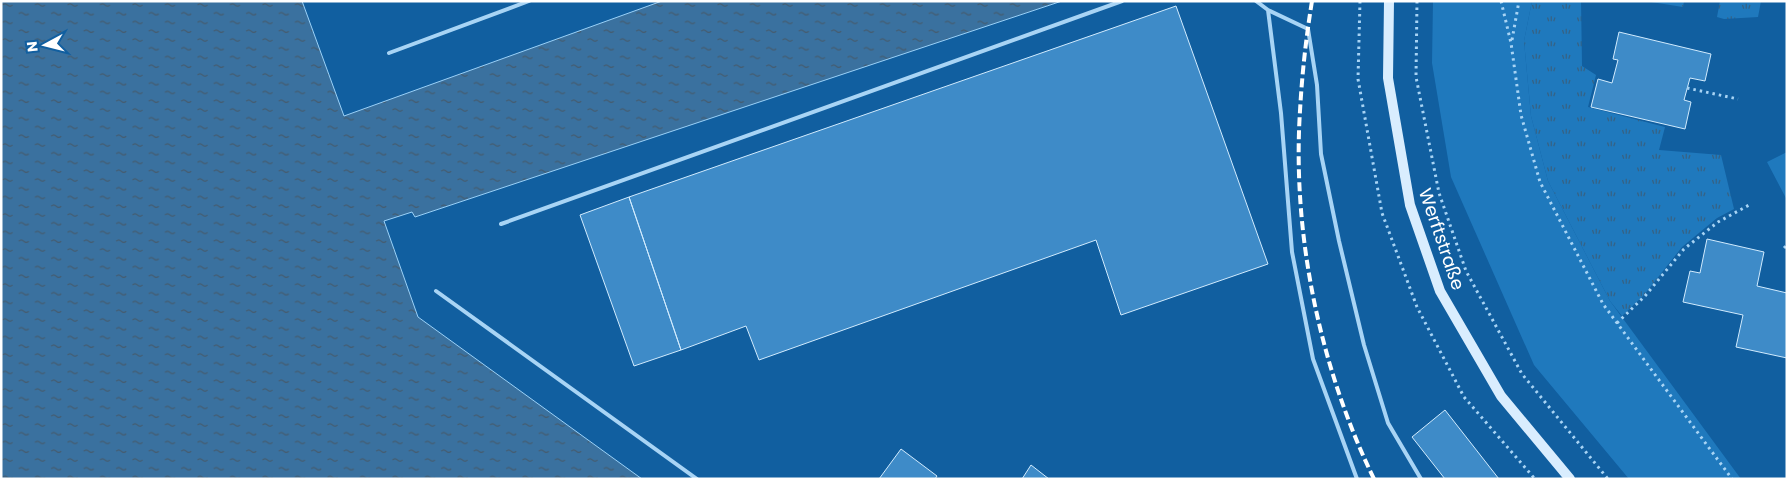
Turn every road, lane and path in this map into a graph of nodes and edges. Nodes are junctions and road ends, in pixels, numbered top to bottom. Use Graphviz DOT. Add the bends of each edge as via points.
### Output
graph roads {
  1 [pos="529,1"];
  2 [pos="1122,1"];
  3 [pos="1256,1"];
  4 [pos="1389,1"];
  5 [pos="1417,1"];
  6 [pos="1501,1"];
  7 [pos="1519,1"];
  8 [pos="1268,10"];
  9 [pos="1511,43"];
  10 [pos="389,53"];
  11 [pos="1687,88"];
  12 [pos="1738,99"];
  13 [pos="1751,204"];
  14 [pos="501,224"];
  15 [pos="436,291"];
  16 [pos="1617,323"];
  17 [pos="696,479"];
  18 [pos="1357,479"];
  19 [pos="1421,479"];
  20 [pos="1570,479"];
  21 [pos="1608,479"];
  22 [pos="1732,479"];
  1 -- 10 [label="lane"];
  2 -- 14 [label="lane"];
  3 -- 8 [label="lane"];
  4 -- 20 [label="main road, Werftstraße" via="1388,78 1410,205 1440,291 1501,396"];
  5 -- 21 [label="path" via="1416,77 1440,193 1466,271 1522,374"];
  6 -- 9 [label="path"];
  7 -- 9 [label="path"];
  8 -- 18 [label="lane" via="1281,113 1292,252 1313,359"];
  8 -- 19 [label="lane" via="1308,29 1317,85 1321,154 1364,345 1388,422"];
  9 -- 16 [label="path" via="1521,115 1540,182 1603,304"];
  11 -- 12 [label="path"];
  13 -- 16 [label="path" via="1718,222 1684,249 1645,296"];
  15 -- 17 [label="lane"];
  16 -- 22 [label="path"];
}
